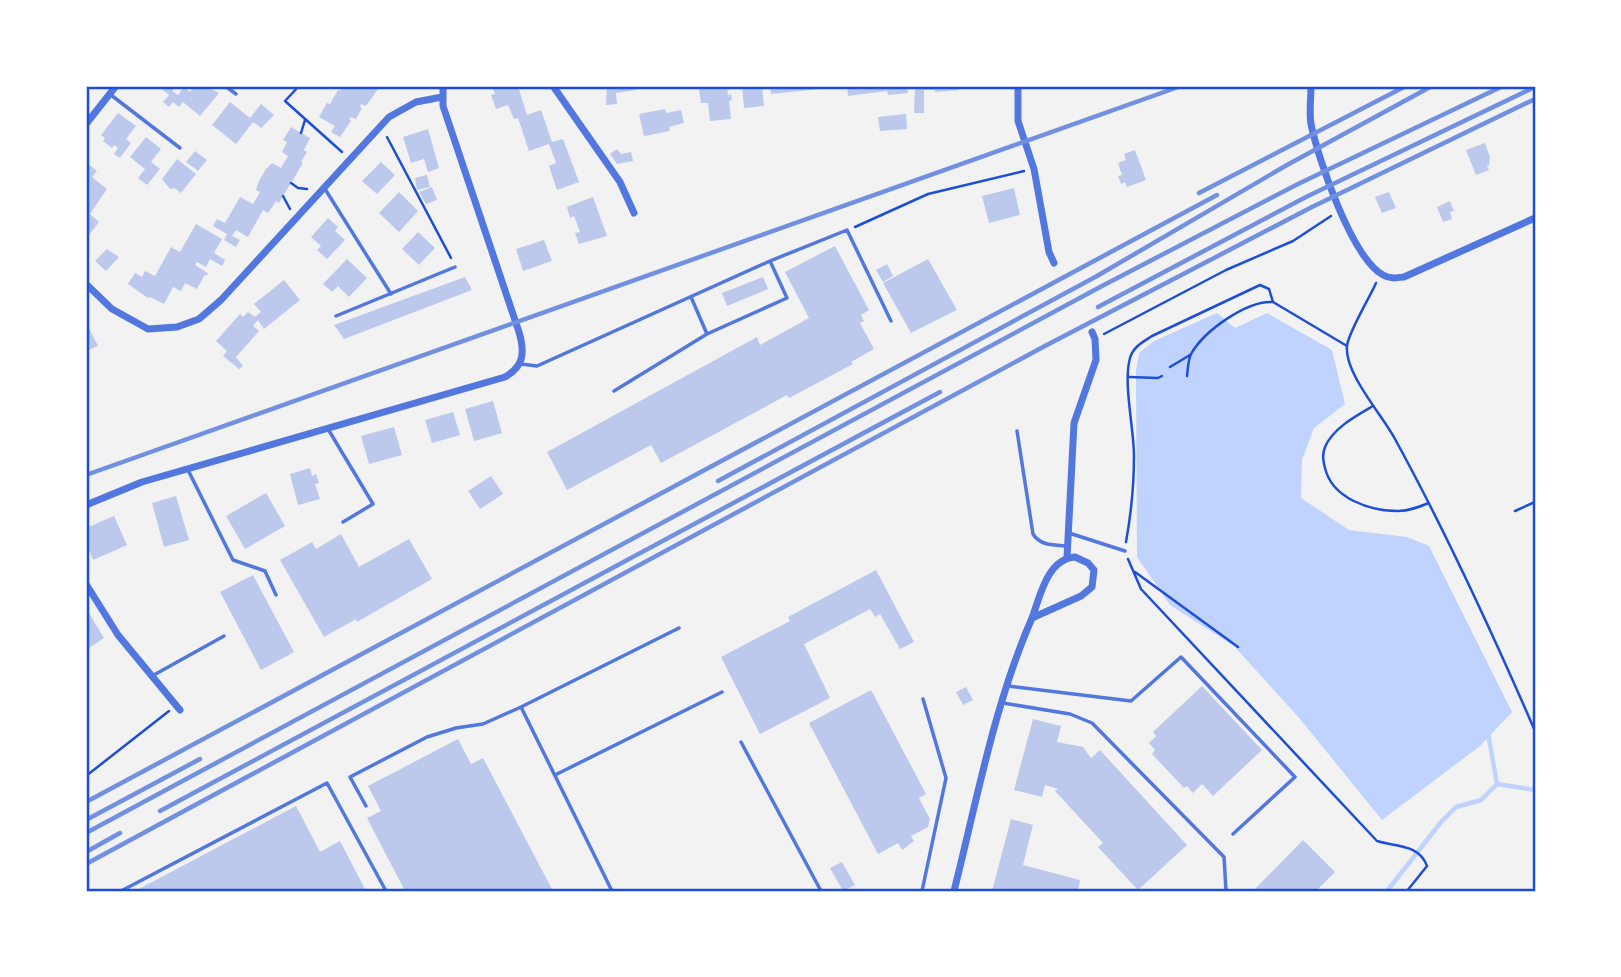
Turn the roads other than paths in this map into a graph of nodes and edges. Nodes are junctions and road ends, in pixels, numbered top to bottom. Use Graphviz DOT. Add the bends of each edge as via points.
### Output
graph roads {
  1 [pos="116,86"];
  2 [pos="225,86"];
  3 [pos="443,86"];
  4 [pos="553,86"];
  5 [pos="1018,86"];
  6 [pos="1311,86"];
  7 [pos="109,94"];
  8 [pos="236,94"];
  9 [pos="442,97"];
  10 [pos="87,121"];
  11 [pos="180,148"];
  12 [pos="324,187"];
  13 [pos="634,213"];
  14 [pos="1535,218"];
  15 [pos="771,261"];
  16 [pos="1054,262"];
  17 [pos="455,267"];
  18 [pos="86,284"];
  19 [pos="391,293"];
  20 [pos="691,297"];
  21 [pos="336,316"];
  22 [pos="891,321"];
  23 [pos="707,334"];
  24 [pos="1093,335"];
  25 [pos="521,364"];
  26 [pos="614,391"];
  27 [pos="328,429"];
  28 [pos="1017,430"];
  29 [pos="188,470"];
  30 [pos="86,505"];
  31 [pos="344,522"];
  32 [pos="1069,533"];
  33 [pos="1068,546"];
  34 [pos="1125,551"];
  35 [pos="1067,558"];
  36 [pos="86,584"];
  37 [pos="276,595"];
  38 [pos="1032,618"];
  39 [pos="680,628"];
  40 [pos="224,636"];
  41 [pos="152,676"];
  42 [pos="1006,686"];
  43 [pos="722,692"];
  44 [pos="923,699"];
  45 [pos="1001,702"];
  46 [pos="521,707"];
  47 [pos="178,708"];
  48 [pos="741,742"];
  49 [pos="555,775"];
  50 [pos="366,806"];
  51 [pos="1233,834"];
  52 [pos="121,891"];
  53 [pos="386,891"];
  54 [pos="612,891"];
  55 [pos="821,891"];
  56 [pos="922,891"];
  57 [pos="954,891"];
  58 [pos="1226,891"];
  1 -- 7 [label="street"];
  2 -- 8 [label="lane"];
  3 -- 9 [label="street"];
  4 -- 13 [label="street" via="620,182"];
  5 -- 16 [label="street" via="1018,121"];
  6 -- 14 [label="street" via="1311,123 1339,212 1380,274 1404,277"];
  7 -- 10 [label="street"];
  7 -- 11 [label="lane"];
  9 -- 12 [label="street" via="416,102 389,117"];
  9 -- 25 [label="street" via="519,332"];
  12 -- 18 [label="street" via="199,319 177,327 148,329 112,309"];
  12 -- 19 [label="lane"];
  15 -- 20 [label="lane"];
  15 -- 22 [label="lane" via="847,230"];
  15 -- 23 [label="lane" via="787,298"];
  17 -- 19 [label="lane"];
  19 -- 21 [label="lane"];
  20 -- 23 [label="lane"];
  20 -- 25 [label="lane" via="537,366"];
  23 -- 26 [label="lane"];
  24 -- 32 [label="street" via="1096,359 1074,423"];
  25 -- 27 [label="street" via="505,377"];
  27 -- 29 [label="street"];
  27 -- 31 [label="lane" via="373,504"];
  28 -- 33 [label="lane" via="1033,534 1049,545"];
  29 -- 30 [label="street" via="142,482"];
  29 -- 37 [label="lane" via="233,560 265,571"];
  32 -- 33 [label="street"];
  32 -- 34 [label="lane"];
  33 -- 35 [label="street"];
  35 -- 38 [label="street" via="1054,566"];
  35 -- 38 [label="street" via="1081,559 1094,570 1092,587"];
  36 -- 41 [label="street" via="118,635"];
  38 -- 42 [label="street"];
  39 -- 46 [label="lane"];
  40 -- 41 [label="lane"];
  41 -- 47 [label="street"];
  42 -- 45 [label="street"];
  42 -- 51 [label="lane" via="1131,701 1181,657 1295,777"];
  43 -- 49 [label="lane"];
  44 -- 56 [label="lane" via="946,778"];
  45 -- 57 [label="street"];
  45 -- 58 [label="lane" via="1092,723 1224,857"];
  46 -- 49 [label="lane"];
  46 -- 50 [label="lane" via="483,724 427,737 350,777"];
  48 -- 55 [label="lane"];
  49 -- 54 [label="lane"];
  52 -- 53 [label="lane" via="327,783"];
}
